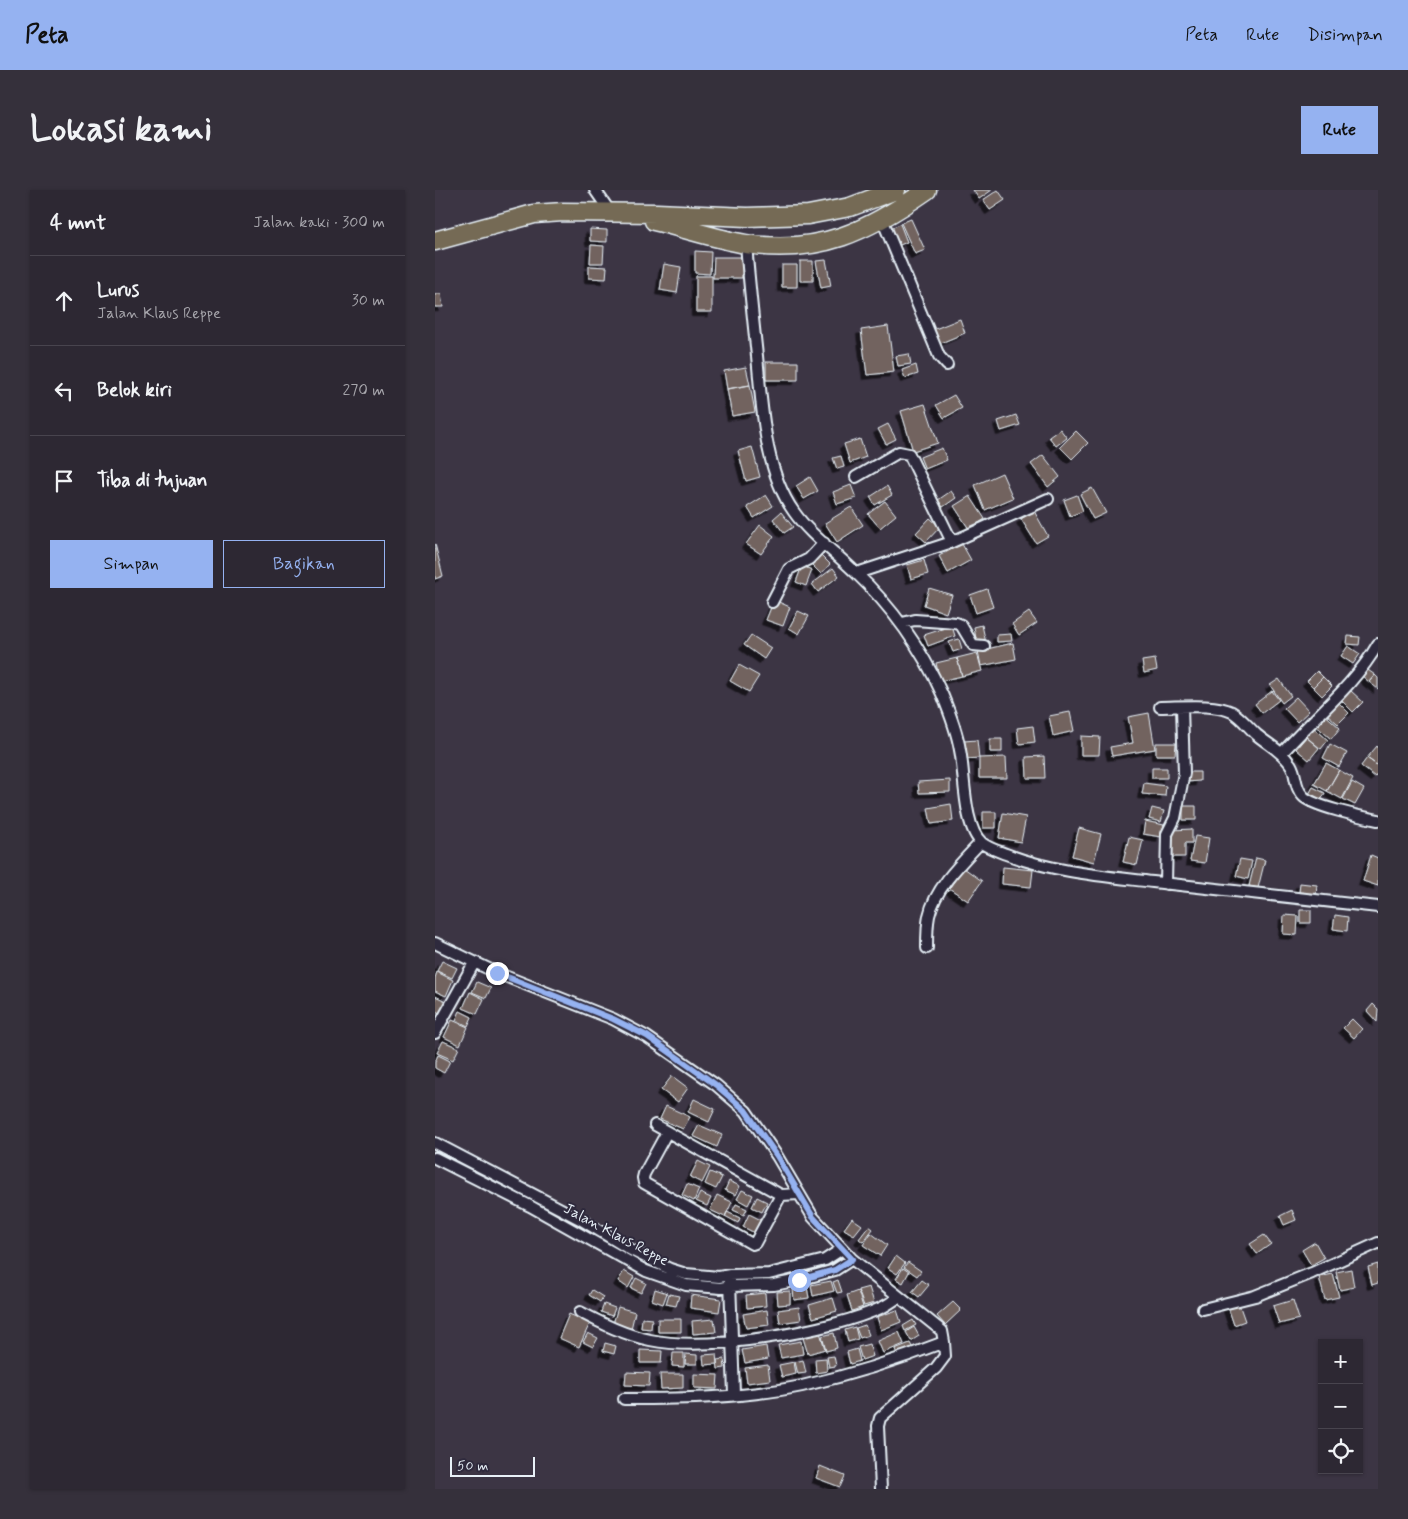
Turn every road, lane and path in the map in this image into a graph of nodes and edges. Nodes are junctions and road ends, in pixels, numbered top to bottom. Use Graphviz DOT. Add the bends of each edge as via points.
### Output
graph roads {
  1 [pos="595,190"];
  2 [pos="896,190"];
  3 [pos="927,190"];
  4 [pos="618,213"];
  5 [pos="882,219"];
  6 [pos="435,241"];
  7 [pos="746,244"];
  8 [pos="947,365"];
  9 [pos="856,478"];
  10 [pos="1048,499"];
  11 [pos="952,542"];
  12 [pos="824,543"];
  13 [pos="857,573"];
  14 [pos="772,602"];
  15 [pos="902,623"];
  16 [pos="1378,644"];
  17 [pos="984,646"];
  18 [pos="1160,707"];
  19 [pos="1182,707"];
  20 [pos="1282,753"];
  21 [pos="1378,820"];
  22 [pos="981,842"];
  23 [pos="1166,884"];
  24 [pos="1378,907"];
  25 [pos="435,943"];
  26 [pos="927,948"];
  27 [pos="474,963"];
  28 [pos="435,1033"];
  29 [pos="655,1125"];
  30 [pos="667,1132"];
  31 [pos="435,1143"];
  32 [pos="435,1158"];
  33 [pos="799,1194"];
  34 [pos="781,1196"];
  35 [pos="1378,1243"];
  36 [pos="842,1249"];
  37 [pos="852,1259"];
  38 [pos="730,1280"];
  39 [pos="899,1296"];
  40 [pos="1203,1309"];
  41 [pos="580,1312"];
  42 [pos="733,1341"];
  43 [pos="944,1342"];
  44 [pos="734,1394"];
  45 [pos="624,1399"];
  46 [pos="881,1489"];
  1 -- 4 [label="street"];
  2 -- 4 [label="highway" via="850,207 808,215 747,217"];
  3 -- 5 [label="highway"];
  4 -- 6 [label="highway" via="534,214"];
  4 -- 7 [label="highway"];
  5 -- 7 [label="highway" via="847,236 820,243 797,246"];
  5 -- 8 [label="street" via="939,356"];
  7 -- 12 [label="street" via="761,398 774,471 793,511"];
  9 -- 11 [label="street" via="899,452 909,454"];
  10 -- 11 [label="street"];
  11 -- 13 [label="street"];
  12 -- 13 [label="street"];
  12 -- 14 [label="street" via="809,559 789,569"];
  13 -- 15 [label="street"];
  15 -- 17 [label="street" via="915,620 956,623 961,625 973,644"];
  15 -- 22 [label="street" via="948,710 961,751 971,826"];
  16 -- 20 [label="street" via="1357,675"];
  18 -- 19 [label="street"];
  19 -- 20 [label="street" via="1211,707 1233,713"];
  19 -- 23 [label="street" via="1183,773 1175,818 1167,834"];
  20 -- 21 [label="street" via="1295,773 1297,788 1311,802"];
  22 -- 23 [label="street" via="1030,863"];
  22 -- 26 [label="street" via="941,889 929,915"];
  23 -- 24 [label="street"];
  25 -- 27 [label="street"];
  27 -- 28 [label="street"];
  27 -- 33 [label="street" via="647,1036 716,1085 745,1110"];
  29 -- 30 [label="street"];
  30 -- 34 [label="street"];
  30 -- 34 [label="street" via="644,1174 644,1183 752,1244"];
  31 -- 38 [label="street, Jalan Klaus Reppe" via="670,1269"];
  32 -- 38 [label="street, Jalan Klaus Reppe" via="530,1206 646,1271 686,1285 721,1288"];
  33 -- 34 [label="street"];
  33 -- 36 [label="street" via="813,1217"];
  35 -- 40 [label="street" via="1255,1296"];
  36 -- 37 [label="street"];
  36 -- 38 [label="street, Jalan Klaus Reppe" via="825,1260 793,1269"];
  37 -- 38 [label="street, Jalan Klaus Reppe" via="835,1270 774,1285"];
  37 -- 39 [label="street"];
  38 -- 42 [label="street"];
  39 -- 42 [label="street" via="884,1306 844,1321"];
  39 -- 43 [label="street" via="942,1331"];
  41 -- 42 [label="street" via="622,1333 652,1341"];
  42 -- 44 [label="street"];
  43 -- 44 [label="street" via="865,1370 802,1386"];
  43 -- 46 [label="street" via="945,1356 936,1368 880,1418"];
  44 -- 45 [label="street"];
}
